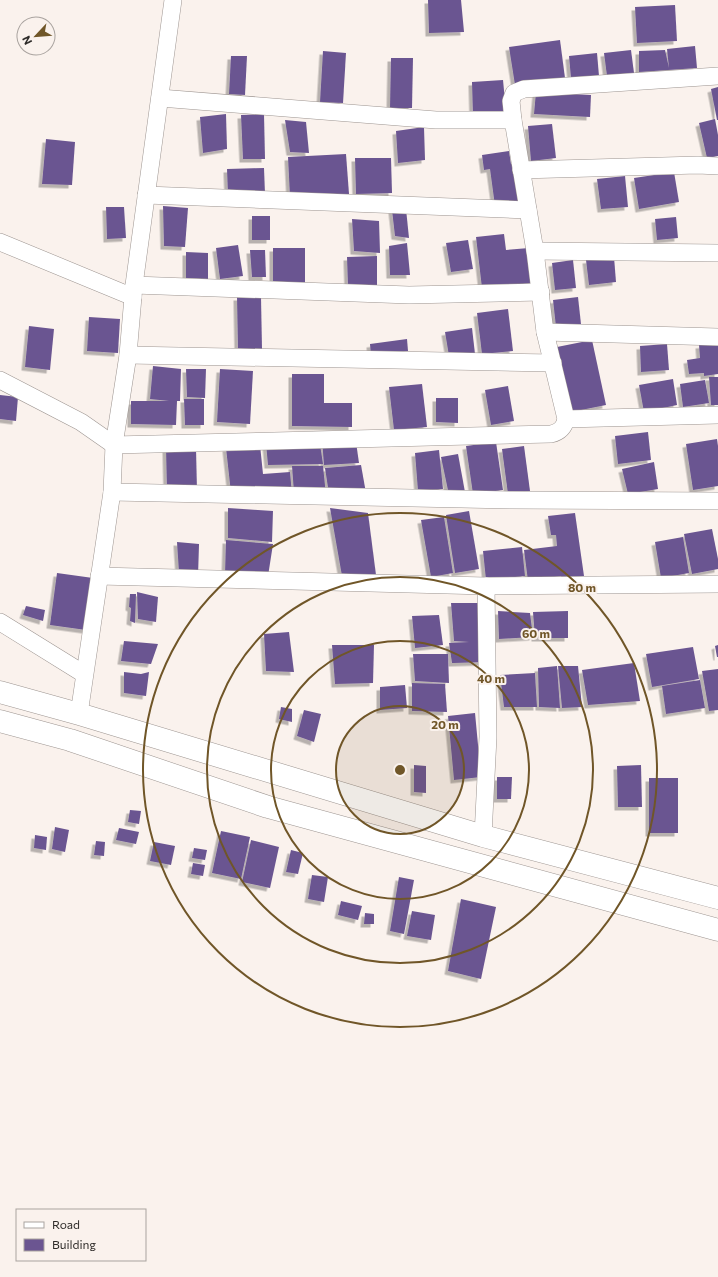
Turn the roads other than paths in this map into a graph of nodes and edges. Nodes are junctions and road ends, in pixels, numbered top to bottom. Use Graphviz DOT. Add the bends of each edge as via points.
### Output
graph roads {
  1 [pos="173,0"];
  2 [pos="718,76"];
  3 [pos="160,98"];
  4 [pos="513,120"];
  5 [pos="718,166"];
  6 [pos="521,170"];
  7 [pos="146,195"];
  8 [pos="528,210"];
  9 [pos="0,242"];
  10 [pos="535,251"];
  11 [pos="718,253"];
  12 [pos="134,291"];
  13 [pos="540,292"];
  14 [pos="545,332"];
  15 [pos="718,337"];
  16 [pos="128,355"];
  17 [pos="552,362"];
  18 [pos="0,380"];
  19 [pos="718,415"];
  20 [pos="566,419"];
  21 [pos="114,445"];
  22 [pos="112,492"];
  23 [pos="718,501"];
  24 [pos="99,576"];
  25 [pos="718,584"];
  26 [pos="486,586"];
  27 [pos="0,622"];
  28 [pos="84,674"];
  29 [pos="0,692"];
  30 [pos="79,714"];
  31 [pos="0,721"];
  32 [pos="483,836"];
  33 [pos="718,898"];
  34 [pos="718,930"];
  1 -- 3 [label="street"];
  2 -- 4 [label="street" via="524,88 514,93"];
  3 -- 4 [label="street" via="436,120"];
  3 -- 7 [label="street"];
  4 -- 6 [label="street"];
  5 -- 6 [label="street"];
  6 -- 8 [label="street"];
  7 -- 8 [label="street"];
  7 -- 12 [label="street"];
  8 -- 10 [label="street"];
  9 -- 12 [label="street"];
  10 -- 11 [label="street"];
  10 -- 13 [label="street"];
  12 -- 13 [label="street" via="409,295"];
  12 -- 16 [label="street"];
  13 -- 14 [label="street"];
  14 -- 15 [label="street"];
  14 -- 17 [label="street"];
  16 -- 17 [label="street"];
  16 -- 21 [label="street"];
  17 -- 20 [label="street"];
  18 -- 21 [label="street" via="81,422"];
  19 -- 20 [label="street"];
  20 -- 21 [label="street" via="564,426 551,434"];
  21 -- 22 [label="street"];
  22 -- 23 [label="street" via="504,500"];
  22 -- 24 [label="street"];
  24 -- 26 [label="street"];
  24 -- 28 [label="street"];
  25 -- 26 [label="street"];
  26 -- 32 [label="street" via="488,738"];
  27 -- 28 [label="street"];
  28 -- 30 [label="street"];
  29 -- 30 [label="highway"];
  30 -- 32 [label="highway"];
  31 -- 34 [label="highway" via="70,740 268,807"];
  32 -- 33 [label="highway"];
}
